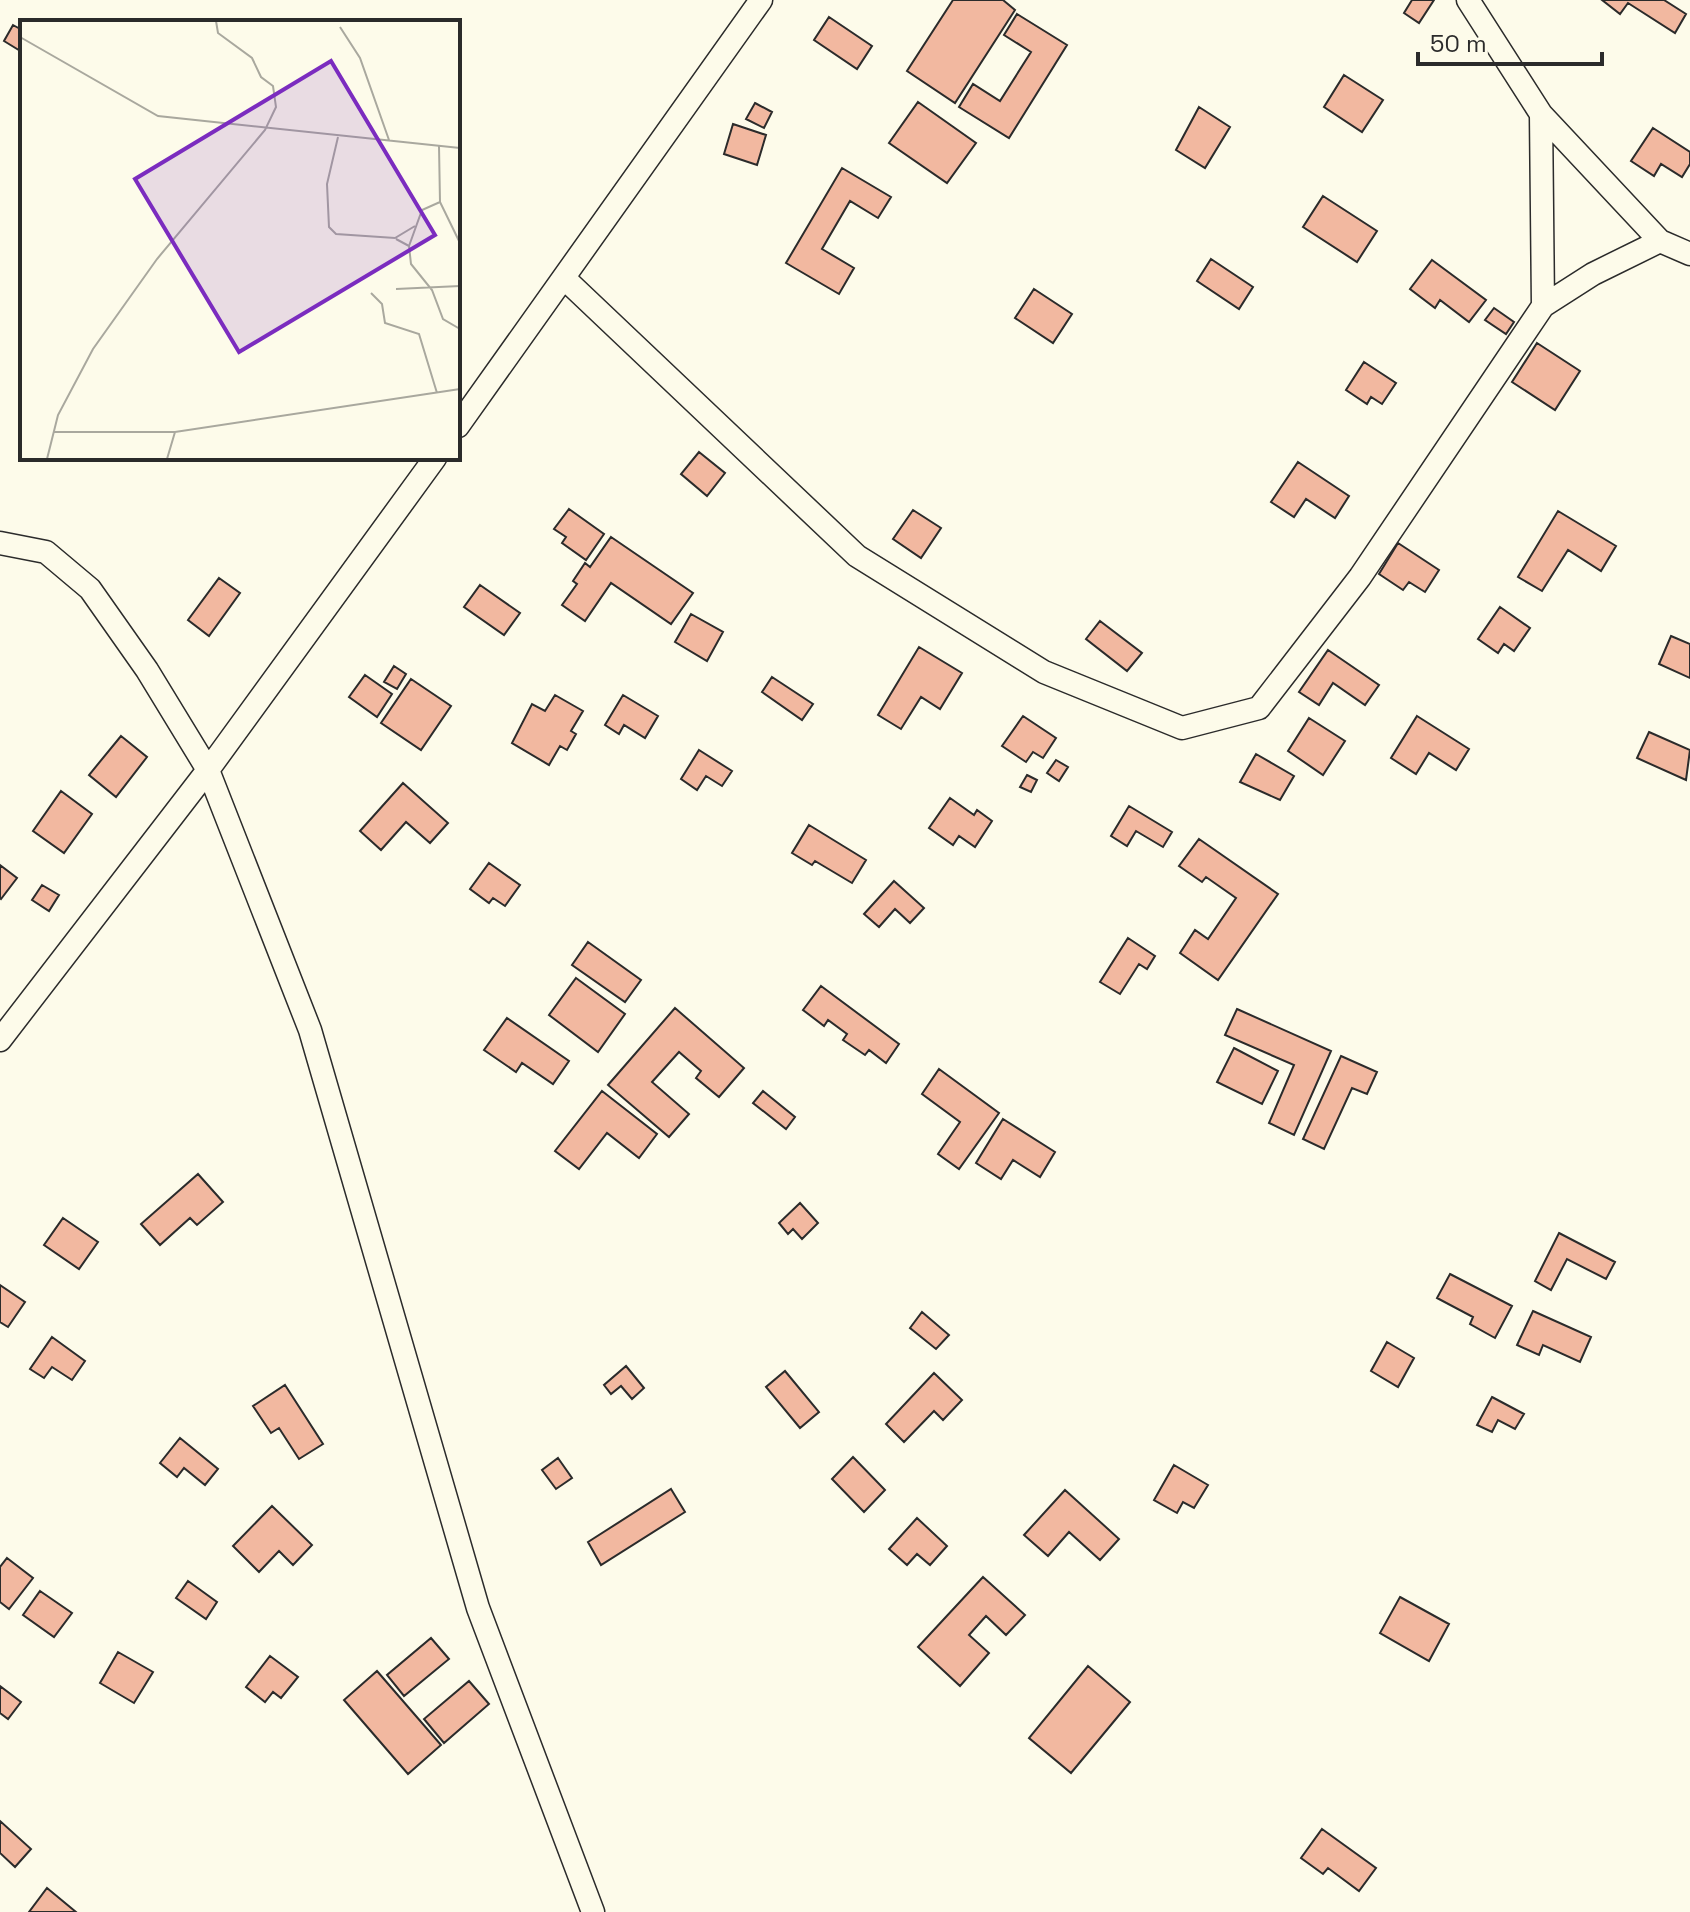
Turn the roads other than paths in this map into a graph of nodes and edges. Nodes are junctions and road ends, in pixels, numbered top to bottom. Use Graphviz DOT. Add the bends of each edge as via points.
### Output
graph roads {
  1 [pos="761,0"];
  2 [pos="1468,0"];
  3 [pos="1541,114"];
  4 [pos="1660,241"];
  5 [pos="1690,254"];
  6 [pos="565,279"];
  7 [pos="1543,306"];
  8 [pos="460,423"];
  9 [pos="434,460"];
  10 [pos="0,543"];
  11 [pos="208,770"];
  12 [pos="0,1040"];
  13 [pos="593,1912"];
  1 -- 6 [label="street"];
  2 -- 3 [label="street"];
  3 -- 4 [label="street"];
  3 -- 7 [label="street"];
  4 -- 5 [label="street"];
  4 -- 7 [label="street"];
  6 -- 7 [label="street" via="857,556 1044,672 1182,728 1259,708 1360,577"];
  6 -- 8 [label="street"];
  9 -- 11 [label="street"];
  10 -- 11 [label="street" via="46,552 90,589"];
  11 -- 12 [label="street"];
  11 -- 13 [label="street" via="310,1030 478,1608"];
}
